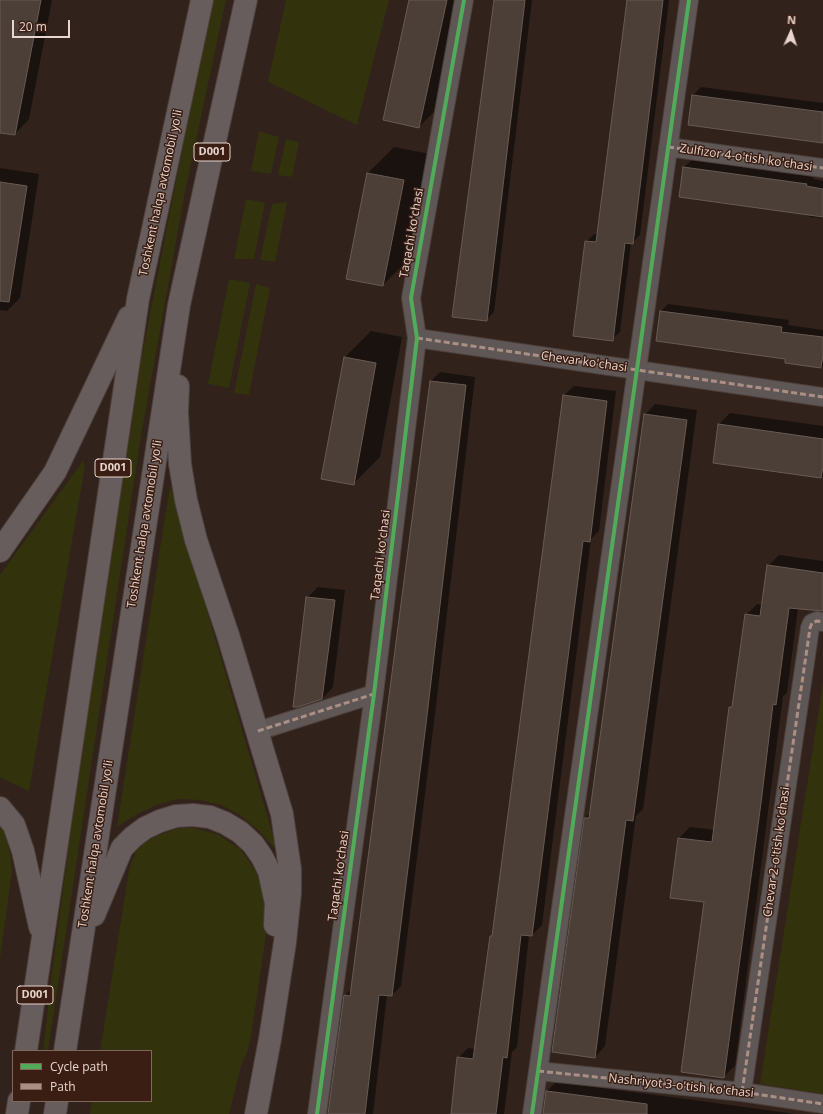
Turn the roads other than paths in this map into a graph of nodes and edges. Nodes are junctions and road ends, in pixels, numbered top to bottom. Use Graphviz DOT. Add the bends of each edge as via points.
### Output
graph roads {
  1 [pos="202,0"];
  2 [pos="246,0"];
  3 [pos="464,0"];
  4 [pos="689,0"];
  5 [pos="668,147"];
  6 [pos="823,168"];
  7 [pos="138,299"];
  8 [pos="179,305"];
  9 [pos="417,338"];
  10 [pos="638,370"];
  11 [pos="823,397"];
  12 [pos="0,551"];
  13 [pos="823,622"];
  14 [pos="374,694"];
  15 [pos="258,731"];
  16 [pos="0,808"];
  17 [pos="43,940"];
  18 [pos="81,946"];
  19 [pos="26,1050"];
  20 [pos="65,1050"];
  21 [pos="538,1071"];
  22 [pos="742,1092"];
  23 [pos="19,1102"];
  24 [pos="57,1102"];
  25 [pos="823,1104"];
  26 [pos="17,1114"];
  27 [pos="55,1114"];
  28 [pos="246,1114"];
  29 [pos="256,1114"];
  30 [pos="317,1114"];
  31 [pos="532,1114"];
  1 -- 7 [label="highway, Toshkent halqa avtomobil yo'li / D001"];
  2 -- 8 [label="highway, Toshkent halqa avtomobil yo'li / D001"];
  3 -- 9 [label="street, Taqachi koʻchasi" via="410,298"];
  4 -- 5 [label="street"];
  5 -- 6 [label="street, Zulfizor 4-o'tish ko'chasi"];
  5 -- 10 [label="street"];
  7 -- 12 [label="highway" via="55,472"];
  7 -- 17 [label="highway, Toshkent halqa avtomobil yo'li / D001"];
  8 -- 15 [label="highway" via="177,412 180,464 186,500 196,540"];
  8 -- 18 [label="highway, Toshkent halqa avtomobil yo'li / D001"];
  9 -- 10 [label="street, Chevar ko'chasi"];
  9 -- 14 [label="street, Taqachi koʻchasi"];
  10 -- 11 [label="street, Chevar ko'chasi"];
  10 -- 21 [label="street"];
  13 -- 22 [label="street, Chevar 2-o'tish ko'chasi" via="812,623 810,628"];
  14 -- 15 [label="street"];
  14 -- 30 [label="street, Taqachi koʻchasi"];
  15 -- 29 [label="highway" via="282,814 290,870 290,893 285,942"];
  16 -- 17 [label="highway" via="14,825 23,851"];
  17 -- 19 [label="highway, Toshkent halqa avtomobil yo'li / D001"];
  18 -- 20 [label="highway, Toshkent halqa avtomobil yo'li / D001"];
  18 -- 28 [label="highway" via="122,848 145,828 176,816 210,817 240,832 253,844 269,871 276,917 269,984"];
  21 -- 22 [label="street, Nashriyot 3-o'tish ko'chasi"];
  21 -- 31 [label="street"];
  22 -- 25 [label="street, Nashriyot 3-o'tish ko'chasi"];
  23 -- 26 [label="highway"];
  24 -- 27 [label="highway"];
}
